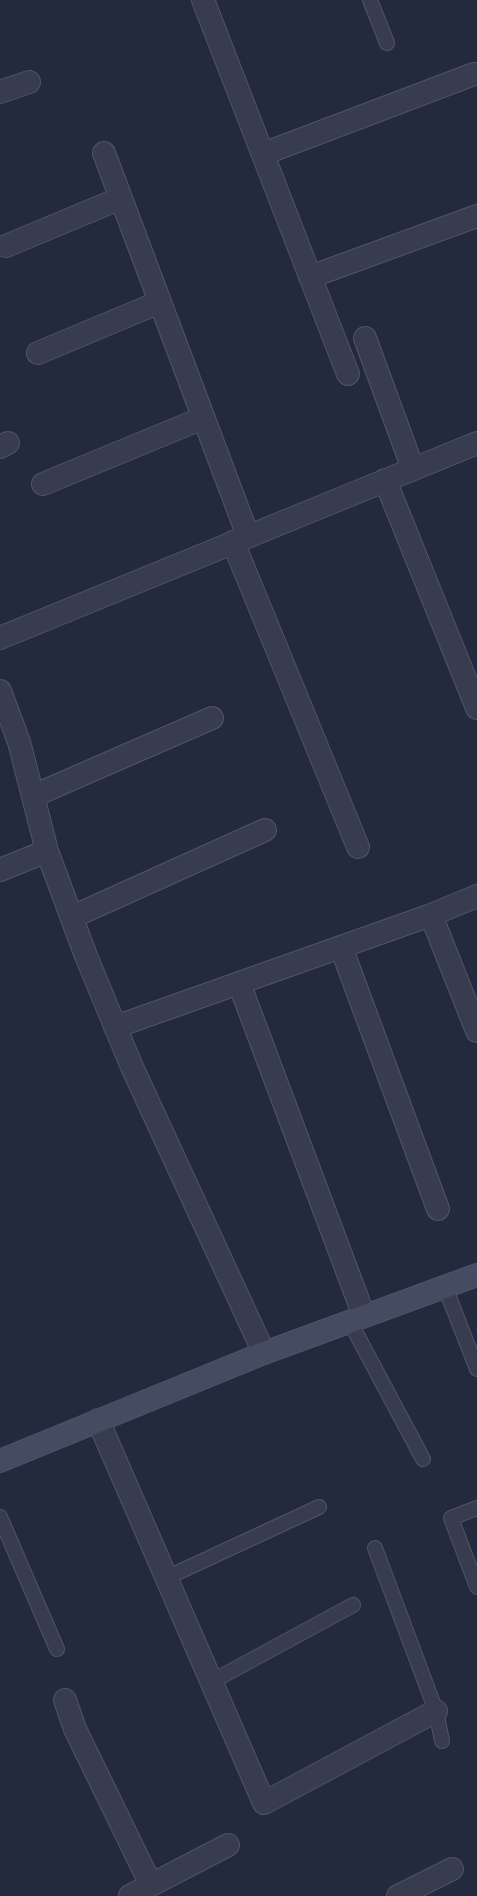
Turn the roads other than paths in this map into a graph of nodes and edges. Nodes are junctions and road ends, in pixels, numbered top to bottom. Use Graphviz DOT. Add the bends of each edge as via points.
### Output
graph roads {
  1 [pos="203,0"];
  2 [pos="370,0"];
  3 [pos="387,43"];
  4 [pos="474,74"];
  5 [pos="29,82"];
  6 [pos="0,92"];
  7 [pos="104,153"];
  8 [pos="263,154"];
  9 [pos="121,198"];
  10 [pos="477,216"];
  11 [pos="6,246"];
  12 [pos="310,277"];
  13 [pos="160,302"];
  14 [pos="364,338"];
  15 [pos="38,353"];
  16 [pos="348,374"];
  17 [pos="203,418"];
  18 [pos="477,443"];
  19 [pos="413,469"];
  20 [pos="384,480"];
  21 [pos="43,484"];
  22 [pos="240,539"];
  23 [pos="0,638"];
  24 [pos="0,691"];
  25 [pos="477,708"];
  26 [pos="212,718"];
  27 [pos="33,796"];
  28 [pos="265,830"];
  29 [pos="358,848"];
  30 [pos="47,851"];
  31 [pos="0,870"];
  32 [pos="477,896"];
  33 [pos="431,915"];
  34 [pos="72,916"];
  35 [pos="341,947"];
  36 [pos="239,983"];
  37 [pos="116,1027"];
  38 [pos="477,1032"];
  39 [pos="438,1209"];
  40 [pos="477,1275"];
  41 [pos="445,1286"];
  42 [pos="357,1319"];
  43 [pos="264,1353"];
  44 [pos="477,1369"];
  45 [pos="98,1420"];
  46 [pos="423,1460"];
  47 [pos="0,1461"];
  48 [pos="320,1508"];
  49 [pos="477,1508"];
  50 [pos="0,1517"];
  51 [pos="375,1548"];
  52 [pos="166,1578"];
  53 [pos="477,1587"];
  54 [pos="353,1605"];
  55 [pos="57,1649"];
  56 [pos="211,1682"];
  57 [pos="65,1700"];
  58 [pos="436,1711"];
  59 [pos="442,1741"];
  60 [pos="228,1845"];
  61 [pos="452,1869"];
  62 [pos="151,1885"];
  63 [pos="130,1896"];
  64 [pos="398,1896"];
  1 -- 8 [label="street"];
  2 -- 3 [label="lane"];
  4 -- 8 [label="street"];
  5 -- 6 [label="street"];
  7 -- 9 [label="street"];
  8 -- 12 [label="street"];
  9 -- 11 [label="street"];
  9 -- 13 [label="street"];
  10 -- 12 [label="street"];
  12 -- 16 [label="street"];
  13 -- 15 [label="street"];
  13 -- 17 [label="street"];
  14 -- 19 [label="street"];
  17 -- 21 [label="street"];
  17 -- 22 [label="street"];
  18 -- 19 [label="street"];
  19 -- 20 [label="street"];
  20 -- 22 [label="street"];
  20 -- 25 [label="street"];
  22 -- 23 [label="street"];
  22 -- 29 [label="street"];
  24 -- 27 [label="street" via="19,742"];
  26 -- 27 [label="street"];
  27 -- 30 [label="street"];
  28 -- 34 [label="street"];
  30 -- 31 [label="street"];
  30 -- 34 [label="street"];
  32 -- 33 [label="street"];
  33 -- 35 [label="street"];
  33 -- 38 [label="street"];
  34 -- 37 [label="street"];
  35 -- 36 [label="street"];
  35 -- 39 [label="street"];
  36 -- 37 [label="street"];
  36 -- 42 [label="street"];
  37 -- 43 [label="street" via="154,1116"];
  40 -- 41 [label="street"];
  41 -- 42 [label="street"];
  41 -- 44 [label="lane"];
  42 -- 43 [label="street"];
  42 -- 46 [label="lane"];
  43 -- 45 [label="street"];
  45 -- 47 [label="street"];
  45 -- 52 [label="street"];
  48 -- 52 [label="lane"];
  49 -- 53 [label="lane" via="451,1518"];
  50 -- 55 [label="lane"];
  51 -- 58 [label="lane"];
  52 -- 56 [label="street"];
  54 -- 56 [label="lane"];
  56 -- 58 [label="street" via="264,1803"];
  57 -- 62 [label="street" via="75,1729"];
  58 -- 59 [label="lane"];
  60 -- 62 [label="street"];
  61 -- 64 [label="street"];
  62 -- 63 [label="street"];
}
